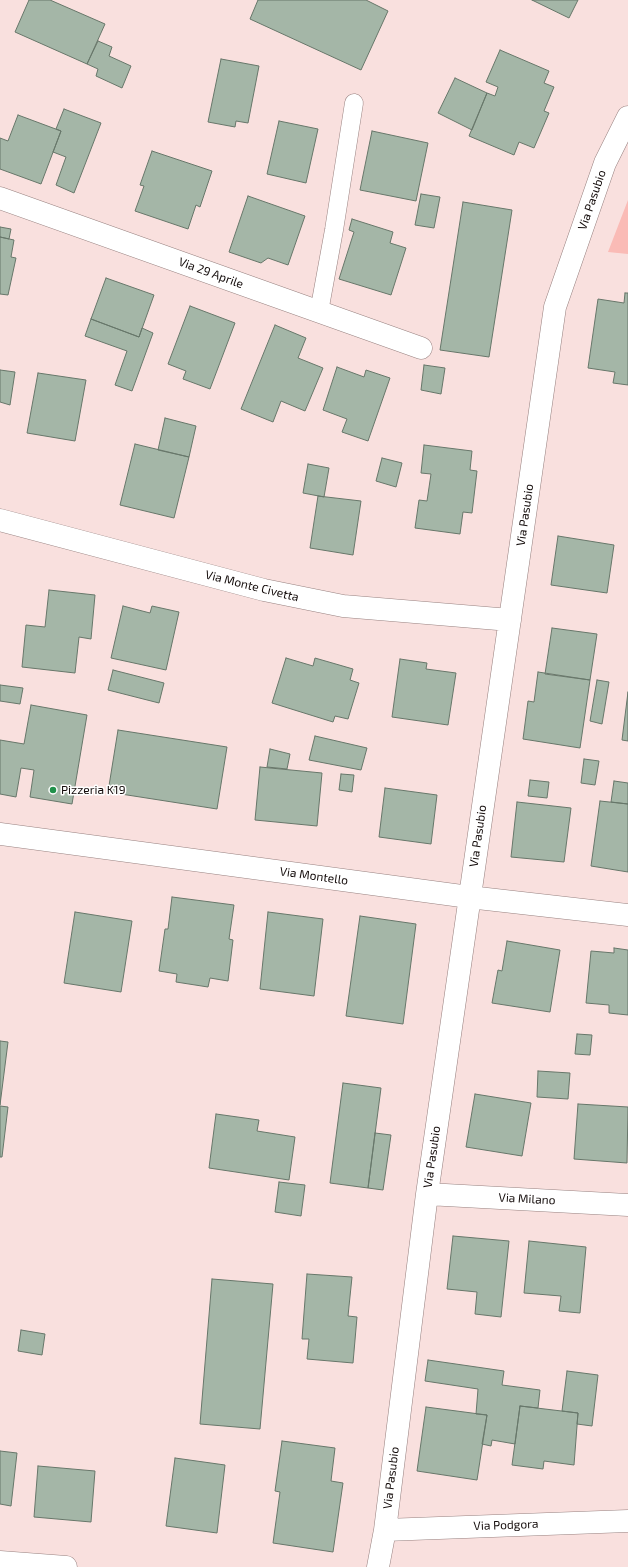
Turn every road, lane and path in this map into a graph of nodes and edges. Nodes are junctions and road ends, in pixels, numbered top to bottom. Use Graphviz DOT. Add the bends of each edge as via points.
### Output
graph roads {
  1 [pos="354,103"];
  2 [pos="628,117"];
  3 [pos="0,198"];
  4 [pos="319,312"];
  5 [pos="421,348"];
  6 [pos="0,520"];
  7 [pos="510,620"];
  8 [pos="0,834"];
  9 [pos="469,897"];
  10 [pos="628,915"];
  11 [pos="427,1194"];
  12 [pos="628,1205"];
  13 [pos="628,1521"];
  14 [pos="385,1530"];
  15 [pos="0,1562"];
  16 [pos="66,1567"];
  17 [pos="378,1567"];
  1 -- 4 [label="lane"];
  2 -- 7 [label="street, Via Pasubio" via="605,163 555,307"];
  3 -- 4 [label="street, Via 29 Aprile"];
  4 -- 5 [label="street, Via 29 Aprile"];
  6 -- 7 [label="street, Via Monte Civetta" via="264,590 343,606"];
  7 -- 9 [label="street, Via Pasubio"];
  8 -- 9 [label="street, Via Montello"];
  9 -- 10 [label="street, Via Montello"];
  9 -- 11 [label="street, Via Pasubio"];
  11 -- 12 [label="street, Via Milano"];
  11 -- 14 [label="street, Via Pasubio"];
  13 -- 14 [label="street, Via Podgora"];
  14 -- 17 [label="street, Via Pasubio"];
  15 -- 16 [label="street"];
}
